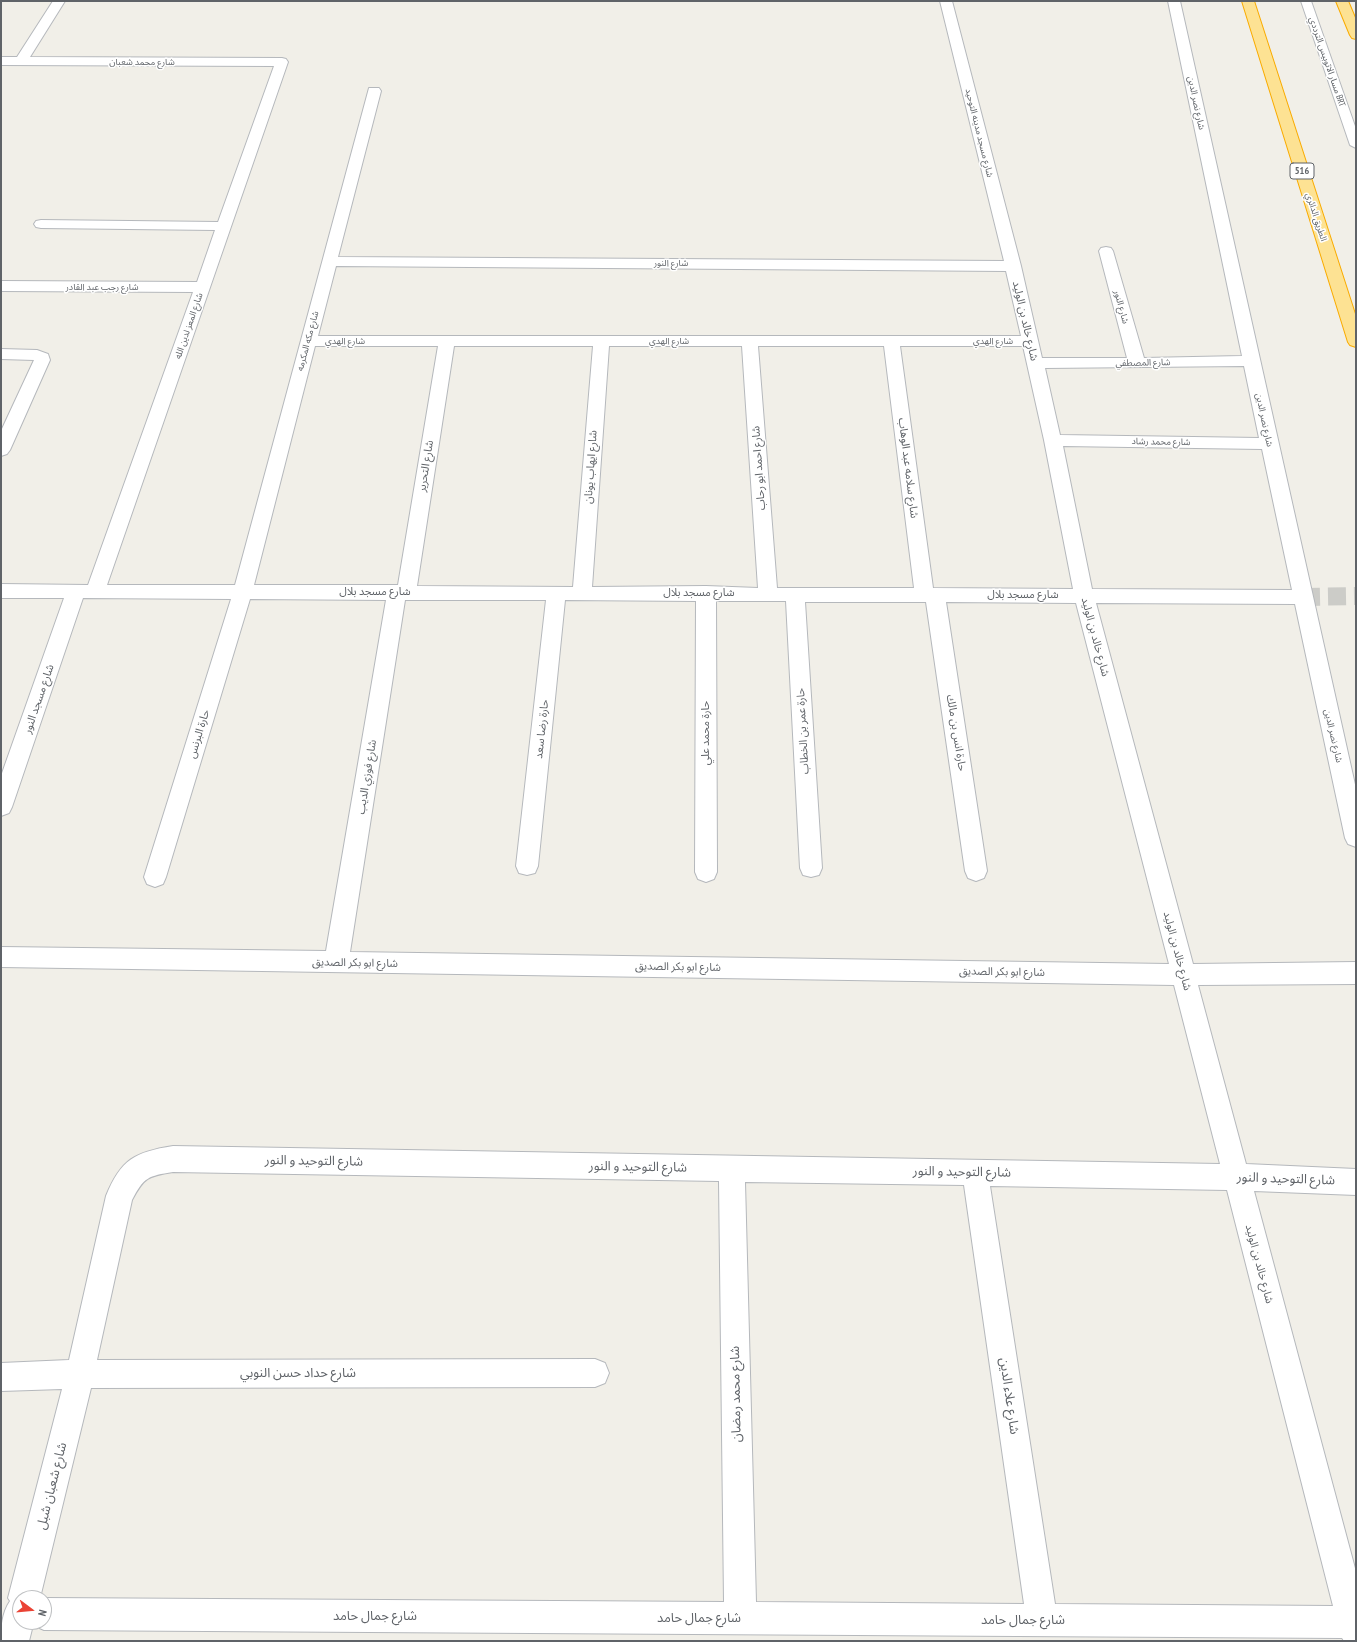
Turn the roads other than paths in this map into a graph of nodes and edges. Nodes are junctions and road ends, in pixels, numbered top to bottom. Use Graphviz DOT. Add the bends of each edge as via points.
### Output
graph roads {
  1 [pos="59,1"];
  2 [pos="946,1"];
  3 [pos="1174,1"];
  4 [pos="1248,1"];
  5 [pos="1306,1"];
  6 [pos="1342,1"];
  7 [pos="1356,35"];
  8 [pos="1,61"];
  9 [pos="21,61"];
  10 [pos="282,62"];
  11 [pos="374,91"];
  12 [pos="1356,145"];
  13 [pos="41,224"];
  14 [pos="225,226"];
  15 [pos="1106,251"];
  16 [pos="329,261"];
  17 [pos="1013,266"];
  18 [pos="1,286"];
  19 [pos="203,287"];
  20 [pos="308,341"];
  21 [pos="446,341"];
  22 [pos="601,341"];
  23 [pos="891,341"];
  24 [pos="750,342"];
  25 [pos="1356,342"];
  26 [pos="1032,352"];
  27 [pos="1,354"];
  28 [pos="1251,361"];
  29 [pos="1136,363"];
  30 [pos="1053,440"];
  31 [pos="1269,444"];
  32 [pos="1,450"];
  33 [pos="96,590"];
  34 [pos="1,591"];
  35 [pos="76,591"];
  36 [pos="242,591"];
  37 [pos="401,592"];
  38 [pos="556,593"];
  39 [pos="582,593"];
  40 [pos="706,593"];
  41 [pos="768,594"];
  42 [pos="795,594"];
  43 [pos="929,595"];
  44 [pos="1084,595"];
  45 [pos="1302,596"];
  46 [pos="1,807"];
  47 [pos="1356,838"];
  48 [pos="528,866"];
  49 [pos="811,868"];
  50 [pos="976,871"];
  51 [pos="706,872"];
  52 [pos="155,877"];
  53 [pos="1,957"];
  54 [pos="336,963"];
  55 [pos="1356,973"];
  56 [pos="1184,974"];
  57 [pos="732,1168"];
  58 [pos="975,1172"];
  59 [pos="1236,1177"];
  60 [pos="1356,1182"];
  61 [pos="595,1373"];
  62 [pos="80,1374"];
  63 [pos="1,1377"];
  64 [pos="26,1590"];
  65 [pos="52,1614"];
  66 [pos="740,1619"];
  67 [pos="1042,1620"];
  68 [pos="1355,1627"];
  69 [pos="16,1630"];
  70 [pos="13,1641"];
  1 -- 9 [label="street"];
  2 -- 17 [label="street, شارع مسجد مدينه التوحيد"];
  3 -- 28 [label="street, شارع نصر الدين"];
  4 -- 25 [label="highway, الطريق الدائري / 516"];
  5 -- 12 [label="lane, مسار الاتوبيس الترددي BRT"];
  6 -- 7 [label="highway"];
  8 -- 9 [label="street, شارع محمد شعبان"];
  9 -- 10 [label="street, شارع محمد شعبان"];
  10 -- 14 [label="street, شارع المعز لدين الله"];
  11 -- 16 [label="street, شارع مكه المكرمه"];
  13 -- 14 [label="street"];
  14 -- 19 [label="street, شارع المعز لدين الله"];
  15 -- 29 [label="street, شارع النور"];
  16 -- 17 [label="street, شارع النور"];
  16 -- 20 [label="street, شارع مكه المكرمه"];
  17 -- 26 [label="street, شارع خالد بن الوليد"];
  18 -- 19 [label="street, شارع رجب عبد القادر"];
  19 -- 33 [label="street, شارع المعز لدين الله"];
  20 -- 21 [label="street, شارع الهدي"];
  20 -- 36 [label="street, شارع مكه المكرمه"];
  21 -- 22 [label="street, شارع الهدي"];
  21 -- 37 [label="street, شارع التحرير"];
  22 -- 24 [label="street, شارع الهدي"];
  22 -- 39 [label="street, شارع ايهاب يونان"];
  23 -- 24 [label="street, شارع الهدي"];
  23 -- 26 [label="street, شارع الهدي"];
  23 -- 43 [label="street, شارع سلامه عبد الوهاب"];
  24 -- 41 [label="street, شارع احمد ابو رحاب"];
  26 -- 29 [label="street, شارع المصطفي"];
  26 -- 30 [label="street, شارع خالد بن الوليد"];
  27 -- 32 [label="street" via="42,357"];
  28 -- 29 [label="street, شارع المصطفي"];
  28 -- 31 [label="street, شارع نصر الدين"];
  30 -- 31 [label="street, شارع محمد رشاد"];
  30 -- 44 [label="street, شارع خالد بن الوليد"];
  31 -- 45 [label="street, شارع نصر الدين"];
  33 -- 35 [label="street, شارع مسجد بلال"];
  33 -- 36 [label="street, شارع مسجد بلال"];
  34 -- 35 [label="street, شارع مسجد بلال"];
  35 -- 46 [label="street, شارع مسجد النور"];
  36 -- 37 [label="street, شارع مسجد بلال"];
  36 -- 52 [label="street, حارة البرنس"];
  37 -- 38 [label="street, شارع مسجد بلال"];
  37 -- 54 [label="street, شارع فوزي الديب"];
  38 -- 39 [label="street, شارع مسجد بلال"];
  38 -- 48 [label="street, حارة رضا سعد"];
  39 -- 40 [label="street, شارع مسجد بلال"];
  40 -- 41 [label="street, شارع مسجد بلال"];
  40 -- 51 [label="street, حارة محمد علي"];
  41 -- 42 [label="street, شارع مسجد بلال"];
  42 -- 43 [label="street, شارع مسجد بلال"];
  42 -- 49 [label="street, حارة عمر بن الخطاب"];
  43 -- 44 [label="street, شارع مسجد بلال"];
  43 -- 50 [label="street, حارة انس بن مالك"];
  44 -- 45 [label="street, شارع مسجد بلال"];
  44 -- 56 [label="street, شارع خالد بن الوليد"];
  45 -- 47 [label="street, شارع نصر الدين"];
  53 -- 54 [label="street, شارع ابو بكر الصديق"];
  54 -- 56 [label="street, شارع ابو بكر الصديق"];
  55 -- 56 [label="street, شارع ابو بكر الصديق"];
  56 -- 59 [label="street, شارع خالد بن الوليد"];
  57 -- 58 [label="street, شارع التوحيد و النور"];
  57 -- 62 [label="street, شارع التوحيد و النور" via="173,1159 147,1163 132,1174 120,1196"];
  57 -- 66 [label="street, شارع محمد رمضان"];
  58 -- 59 [label="street, شارع التوحيد و النور"];
  58 -- 67 [label="street, شارع علاء الدين"];
  59 -- 60 [label="street, شارع التوحيد و النور"];
  59 -- 68 [label="street, شارع خالد بن الوليد"];
  61 -- 62 [label="street, شارع حداد حسن النوبي"];
  62 -- 63 [label="street, شارع حداد حسن النوبي"];
  62 -- 64 [label="street, شارع شعبان شبل"];
  65 -- 66 [label="street, شارع جمال حامد"];
  66 -- 67 [label="street, شارع جمال حامد"];
  67 -- 68 [label="street, شارع جمال حامد"];
  69 -- 70 [label="street"];
}
